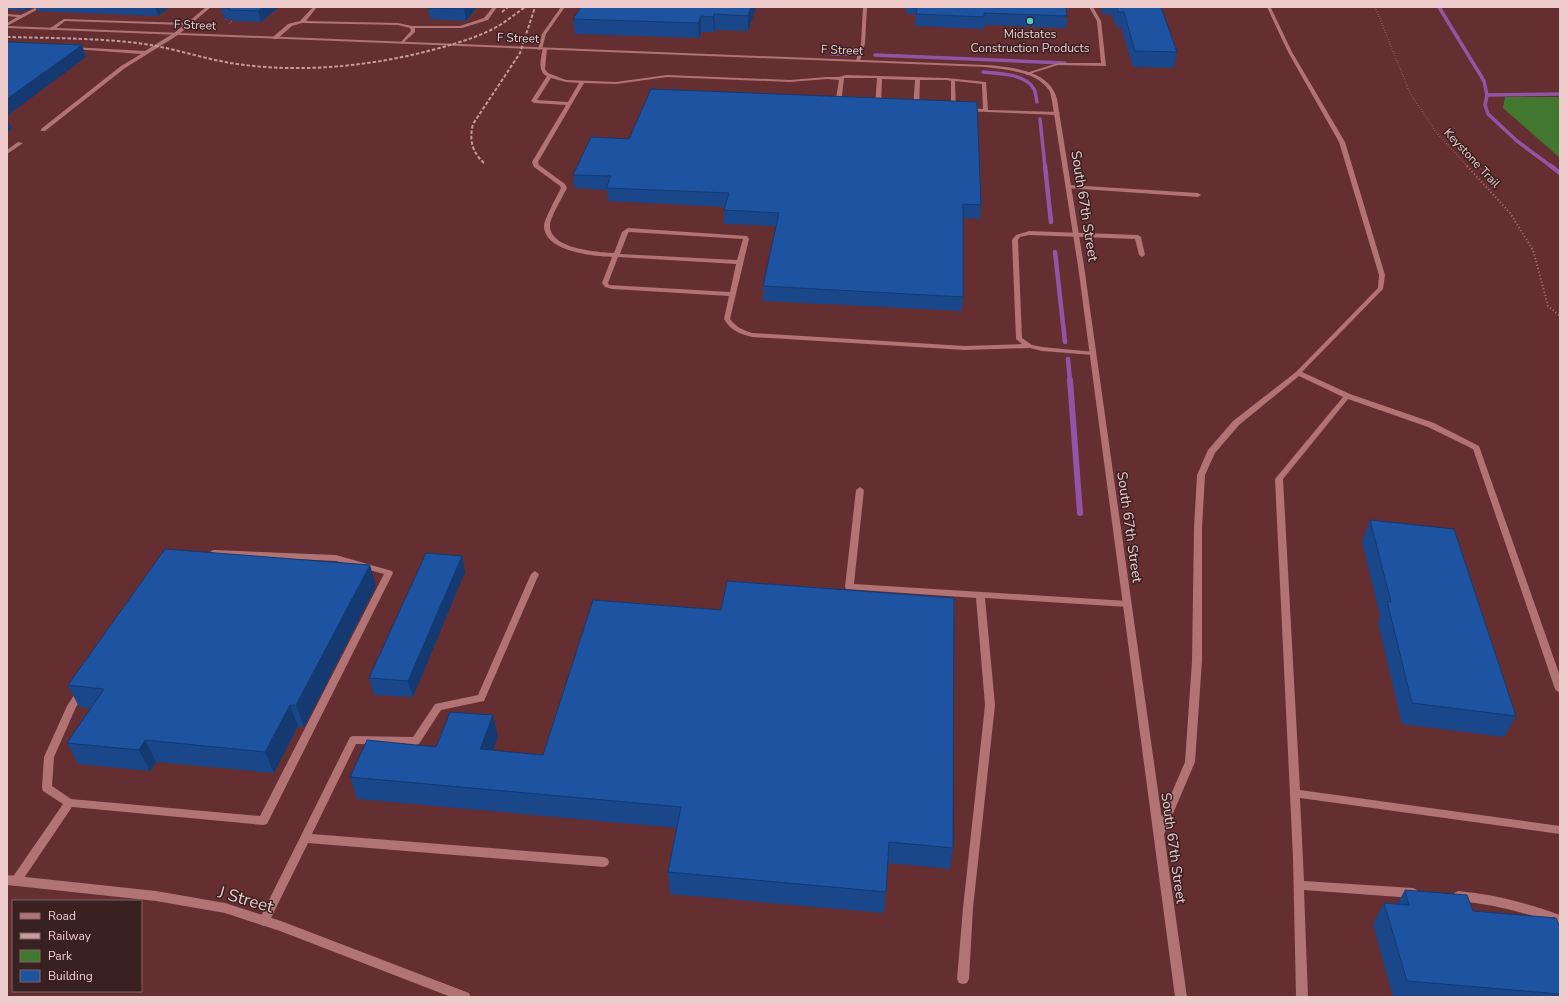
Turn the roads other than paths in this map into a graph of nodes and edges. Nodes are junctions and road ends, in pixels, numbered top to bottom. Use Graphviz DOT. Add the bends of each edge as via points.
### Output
graph roads {
  1 [pos="40,7"];
  2 [pos="209,7"];
  3 [pos="315,7"];
  4 [pos="495,7"];
  5 [pos="563,7"];
  6 [pos="865,7"];
  7 [pos="1090,7"];
  8 [pos="1269,8"];
  9 [pos="7,15"];
  10 [pos="22,16"];
  11 [pos="302,22"];
  12 [pos="189,24"];
  13 [pos="7,26"];
  14 [pos="412,27"];
  15 [pos="52,29"];
  16 [pos="176,34"];
  17 [pos="275,38"];
  18 [pos="402,43"];
  19 [pos="69,48"];
  20 [pos="543,49"];
  21 [pos="146,53"];
  22 [pos="858,61"];
  23 [pos="1028,74"];
  24 [pos="550,76"];
  25 [pos="880,77"];
  26 [pos="918,78"];
  27 [pos="842,79"];
  28 [pos="953,80"];
  29 [pos="582,82"];
  30 [pos="569,104"];
  31 [pos="844,106"];
  32 [pos="871,107"];
  33 [pos="878,107"];
  34 [pos="886,107"];
  35 [pos="909,108"];
  36 [pos="916,108"];
  37 [pos="924,109"];
  38 [pos="946,110"];
  39 [pos="953,110"];
  40 [pos="986,111"];
  41 [pos="1057,113"];
  42 [pos="43,130"];
  43 [pos="20,143"];
  44 [pos="7,152"];
  45 [pos="1069,187"];
  46 [pos="1198,195"];
  47 [pos="1076,235"];
  48 [pos="616,255"];
  49 [pos="1142,255"];
  50 [pos="740,262"];
  51 [pos="732,294"];
  52 [pos="1030,346"];
  53 [pos="1093,353"];
  54 [pos="1298,373"];
  55 [pos="1347,396"];
  56 [pos="860,490"];
  57 [pos="207,553"];
  58 [pos="535,574"];
  59 [pos="980,595"];
  60 [pos="1127,604"];
  61 [pos="85,686"];
  62 [pos="1560,689"];
  63 [pos="1295,793"];
  64 [pos="69,803"];
  65 [pos="1560,830"];
  66 [pos="1159,835"];
  67 [pos="304,838"];
  68 [pos="604,862"];
  69 [pos="11,881"];
  70 [pos="1299,885"];
  71 [pos="1425,894"];
  72 [pos="1448,895"];
  73 [pos="1560,920"];
  74 [pos="264,921"];
  75 [pos="963,979"];
  76 [pos="465,997"];
  77 [pos="1181,997"];
  78 [pos="1302,997"];
  1 -- 10 [label="street"];
  2 -- 12 [label="street"];
  3 -- 11 [label="street"];
  4 -- 14 [label="street" via="486,19 460,27"];
  5 -- 20 [label="street" via="544,34"];
  6 -- 22 [label="street" via="863,43"];
  7 -- 23 [label="street" via="1099,21 1104,65 1058,64"];
  8 -- 54 [label="street" via="1290,52 1342,142 1382,275 1382,288"];
  9 -- 10 [label="street"];
  10 -- 13 [label="street"];
  11 -- 14 [label="street" via="398,24"];
  11 -- 17 [label="street" via="290,25"];
  12 -- 15 [label="street" via="64,20"];
  12 -- 16 [label="street"];
  13 -- 15 [label="street, F Street"];
  14 -- 18 [label="street" via="413,31"];
  15 -- 16 [label="street, F Street"];
  16 -- 17 [label="street, F Street"];
  16 -- 21 [label="street"];
  17 -- 18 [label="street, F Street"];
  18 -- 20 [label="street, F Street"];
  19 -- 21 [label="street"];
  20 -- 22 [label="street, F Street"];
  20 -- 24 [label="street" via="543,69"];
  21 -- 42 [label="street" via="123,67"];
  22 -- 23 [label="street, F Street" via="990,66"];
  23 -- 41 [label="street, South 67th Street" via="1050,88"];
  24 -- 29 [label="street"];
  24 -- 30 [label="street" via="534,101"];
  25 -- 26 [label="street"];
  25 -- 27 [label="street" via="846,76"];
  25 -- 33 [label="street"];
  26 -- 28 [label="street"];
  26 -- 36 [label="street"];
  27 -- 29 [label="street" via="790,81 667,76 616,84"];
  27 -- 31 [label="street" via="838,105"];
  28 -- 39 [label="street"];
  28 -- 40 [label="street" via="984,83"];
  29 -- 30 [label="street"];
  30 -- 48 [label="street" via="535,162 536,166 564,188 547,224 547,230 551,238 581,252"];
  32 -- 33 [label="street"];
  33 -- 34 [label="street"];
  35 -- 36 [label="street"];
  36 -- 37 [label="street"];
  38 -- 39 [label="street"];
  39 -- 40 [label="street"];
  40 -- 41 [label="street"];
  41 -- 45 [label="street, South 67th Street"];
  43 -- 44 [label="street"];
  45 -- 46 [label="street"];
  45 -- 47 [label="street, South 67th Street"];
  47 -- 49 [label="street" via="1138,237"];
  47 -- 52 [label="street" via="1029,233 1018,236 1015,240 1019,339"];
  47 -- 53 [label="street, South 67th Street"];
  48 -- 50 [label="street"];
  48 -- 50 [label="street" via="626,232 632,230 745,237"];
  48 -- 51 [label="street" via="605,283 607,286"];
  50 -- 51 [label="street"];
  51 -- 52 [label="street" via="727,319 730,325 752,335 965,348"];
  52 -- 53 [label="street"];
  53 -- 60 [label="street, South 67th Street"];
  54 -- 55 [label="street"];
  54 -- 66 [label="street" via="1236,423 1211,452 1201,475 1197,661 1190,762"];
  55 -- 62 [label="street" via="1431,425 1476,448"];
  55 -- 63 [label="street" via="1279,479"];
  56 -- 59 [label="street" via="849,587"];
  57 -- 64 [label="street" via="336,558 389,573 263,821"];
  58 -- 67 [label="street" via="481,698 438,707 416,741 353,740"];
  59 -- 60 [label="street"];
  59 -- 75 [label="street" via="990,705"];
  60 -- 66 [label="street, South 67th Street"];
  61 -- 64 [label="street" via="72,706 50,757 47,788"];
  63 -- 65 [label="street"];
  63 -- 70 [label="street"];
  64 -- 69 [label="street"];
  66 -- 77 [label="street, South 67th Street"];
  67 -- 68 [label="street"];
  67 -- 74 [label="street"];
  69 -- 74 [label="street, J Street" via="156,896 225,908"];
  70 -- 71 [label="street"];
  70 -- 78 [label="street"];
  72 -- 73 [label="street" via="1479,897 1516,905"];
  74 -- 76 [label="street, J Street"];
}
